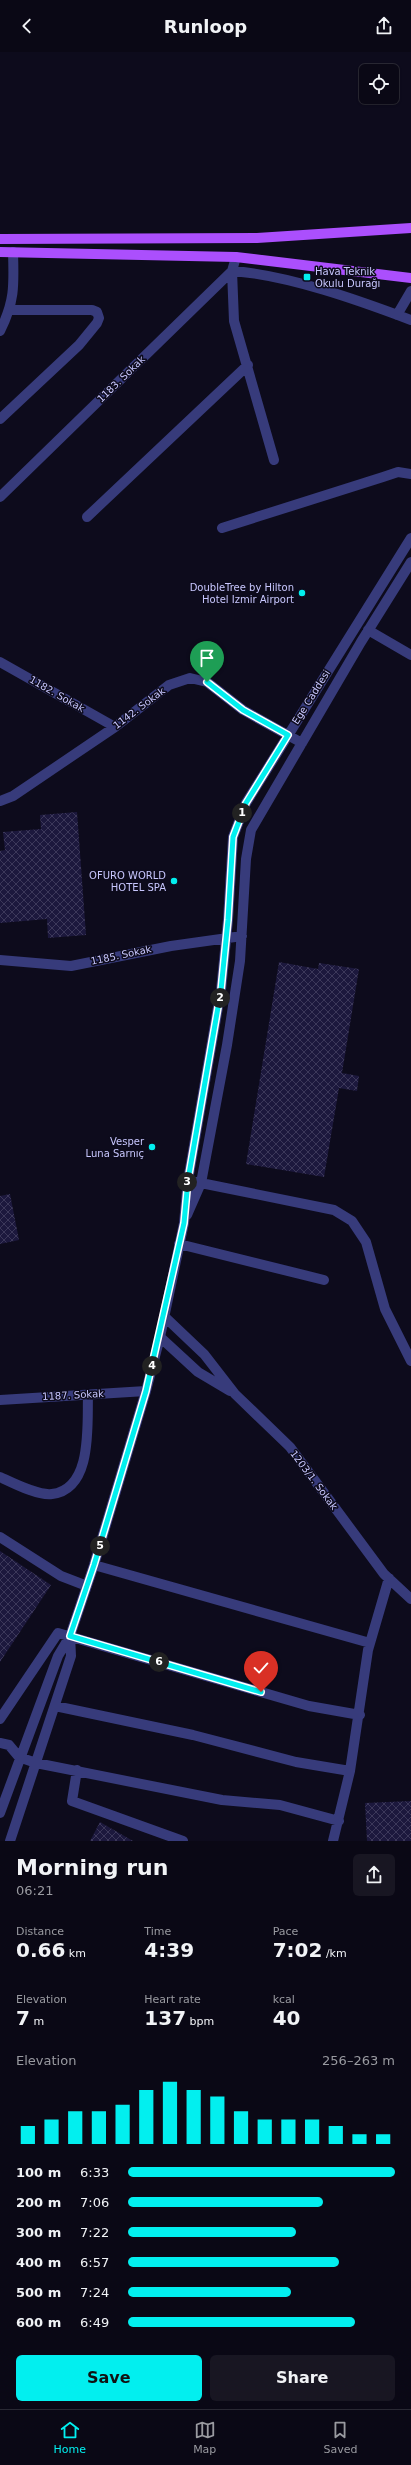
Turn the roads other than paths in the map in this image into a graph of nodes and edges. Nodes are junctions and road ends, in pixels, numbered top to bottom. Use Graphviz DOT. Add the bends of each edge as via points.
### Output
graph roads {
  1 [pos="411,228"];
  2 [pos="0,239"];
  3 [pos="0,252"];
  4 [pos="13,252"];
  5 [pos="236,257"];
  6 [pos="232,271"];
  7 [pos="411,278"];
  8 [pos="411,292"];
  9 [pos="11,310"];
  10 [pos="397,315"];
  11 [pos="411,320"];
  12 [pos="0,331"];
  13 [pos="248,366"];
  14 [pos="0,419"];
  15 [pos="274,460"];
  16 [pos="411,474"];
  17 [pos="0,497"];
  18 [pos="87,517"];
  19 [pos="222,528"];
  20 [pos="411,538"];
  21 [pos="411,562"];
  22 [pos="368,630"];
  23 [pos="411,655"];
  24 [pos="0,662"];
  25 [pos="115,727"];
  26 [pos="288,735"];
  27 [pos="302,743"];
  28 [pos="0,792"];
  29 [pos="13,796"];
  30 [pos="0,801"];
  31 [pos="242,936"];
  32 [pos="226,939"];
  33 [pos="0,960"];
  34 [pos="188,1180"];
  35 [pos="201,1183"];
  36 [pos="184,1223"];
  37 [pos="179,1244"];
  38 [pos="324,1280"];
  39 [pos="164,1316"];
  40 [pos="160,1337"];
  41 [pos="411,1361"];
  42 [pos="146,1391"];
  43 [pos="88,1394"];
  44 [pos="235,1394"];
  45 [pos="0,1400"];
  46 [pos="0,1477"];
  47 [pos="0,1538"];
  48 [pos="94,1565"];
  49 [pos="387,1576"];
  50 [pos="87,1586"];
  51 [pos="411,1599"];
  52 [pos="70,1636"];
  53 [pos="370,1643"];
  54 [pos="55,1706"];
  55 [pos="360,1715"];
  56 [pos="0,1719"];
  57 [pos="0,1743"];
  58 [pos="19,1757"];
  59 [pos="36,1763"];
  60 [pos="77,1770"];
  61 [pos="350,1771"];
  62 [pos="0,1813"];
  63 [pos="339,1821"];
  64 [pos="10,1841"];
  65 [pos="183,1841"];
  66 [pos="333,1841"];
  1 -- 2 [label="main road" via="256,238"];
  3 -- 4 [label="main road"];
  4 -- 5 [label="main road"];
  4 -- 9 [label="street" via="14,289"];
  5 -- 6 [label="street, 1183. Sokak"];
  5 -- 7 [label="main road"];
  6 -- 10 [label="street" via="256,273"];
  6 -- 13 [label="street" via="234,321"];
  6 -- 17 [label="street, 1183. Sokak"];
  8 -- 10 [label="street"];
  9 -- 12 [label="street"];
  9 -- 14 [label="street" via="92,310 97,312 99,318 79,345"];
  10 -- 11 [label="street"];
  13 -- 15 [label="street"];
  13 -- 18 [label="street"];
  16 -- 19 [label="street" via="398,472"];
  20 -- 26 [label="street, Ege Caddesi"];
  21 -- 22 [label="street"];
  22 -- 23 [label="street"];
  22 -- 27 [label="street"];
  24 -- 25 [label="street, 1182. Sokak"];
  25 -- 26 [label="street, 1142. Sokak" via="169,685 190,678 207,682 243,710"];
  25 -- 29 [label="street, 1142. Sokak"];
  26 -- 27 [label="street, 1142. Sokak"];
  26 -- 32 [label="street, Ege Caddesi" via="246,803 233,837"];
  27 -- 31 [label="street" via="251,830 246,860"];
  28 -- 29 [label="street"];
  29 -- 30 [label="street, 1142. Sokak"];
  31 -- 32 [label="street, 1185. Sokak"];
  31 -- 35 [label="street" via="229,1029"];
  32 -- 33 [label="street, 1185. Sokak" via="171,946 71,966"];
  32 -- 34 [label="street, Ege Caddesi" via="221,990"];
  34 -- 35 [label="street"];
  34 -- 36 [label="street, Ege Caddesi"];
  35 -- 36 [label="street"];
  35 -- 41 [label="street" via="334,1210 352,1221 366,1242 385,1309"];
  36 -- 37 [label="street, Ege Caddesi"];
  37 -- 38 [label="street"];
  37 -- 39 [label="street, Ege Caddesi"];
  39 -- 40 [label="street, Ege Caddesi"];
  39 -- 44 [label="street, 1203/1. Sokak" via="204,1354"];
  40 -- 42 [label="street, Ege Caddesi"];
  40 -- 44 [label="street, 1203/1. Sokak" via="198,1372"];
  42 -- 43 [label="street, 1187. Sokak"];
  42 -- 48 [label="street, Ege Caddesi"];
  43 -- 45 [label="street, 1187. Sokak"];
  43 -- 46 [label="street" via="82,1471 68,1490 51,1495"];
  44 -- 49 [label="street, 1203/1. Sokak" via="290,1447"];
  47 -- 50 [label="street" via="61,1576"];
  48 -- 50 [label="street, Ege Caddesi"];
  48 -- 53 [label="street"];
  49 -- 51 [label="street, 1203/1. Sokak"];
  49 -- 53 [label="street"];
  50 -- 52 [label="street, Ege Caddesi"];
  52 -- 54 [label="street" via="71,1656"];
  52 -- 55 [label="street" via="309,1706"];
  52 -- 56 [label="street" via="58,1633"];
  52 -- 58 [label="street" via="58,1656"];
  53 -- 55 [label="street"];
  54 -- 59 [label="street"];
  54 -- 61 [label="street" via="193,1735 296,1762"];
  55 -- 61 [label="street"];
  57 -- 58 [label="street" via="9,1745"];
  58 -- 59 [label="street"];
  58 -- 62 [label="street"];
  59 -- 60 [label="street"];
  59 -- 64 [label="street"];
  60 -- 63 [label="street" via="222,1800 280,1805"];
  60 -- 65 [label="street" via="72,1801"];
  61 -- 63 [label="street"];
  63 -- 66 [label="street"];
}
